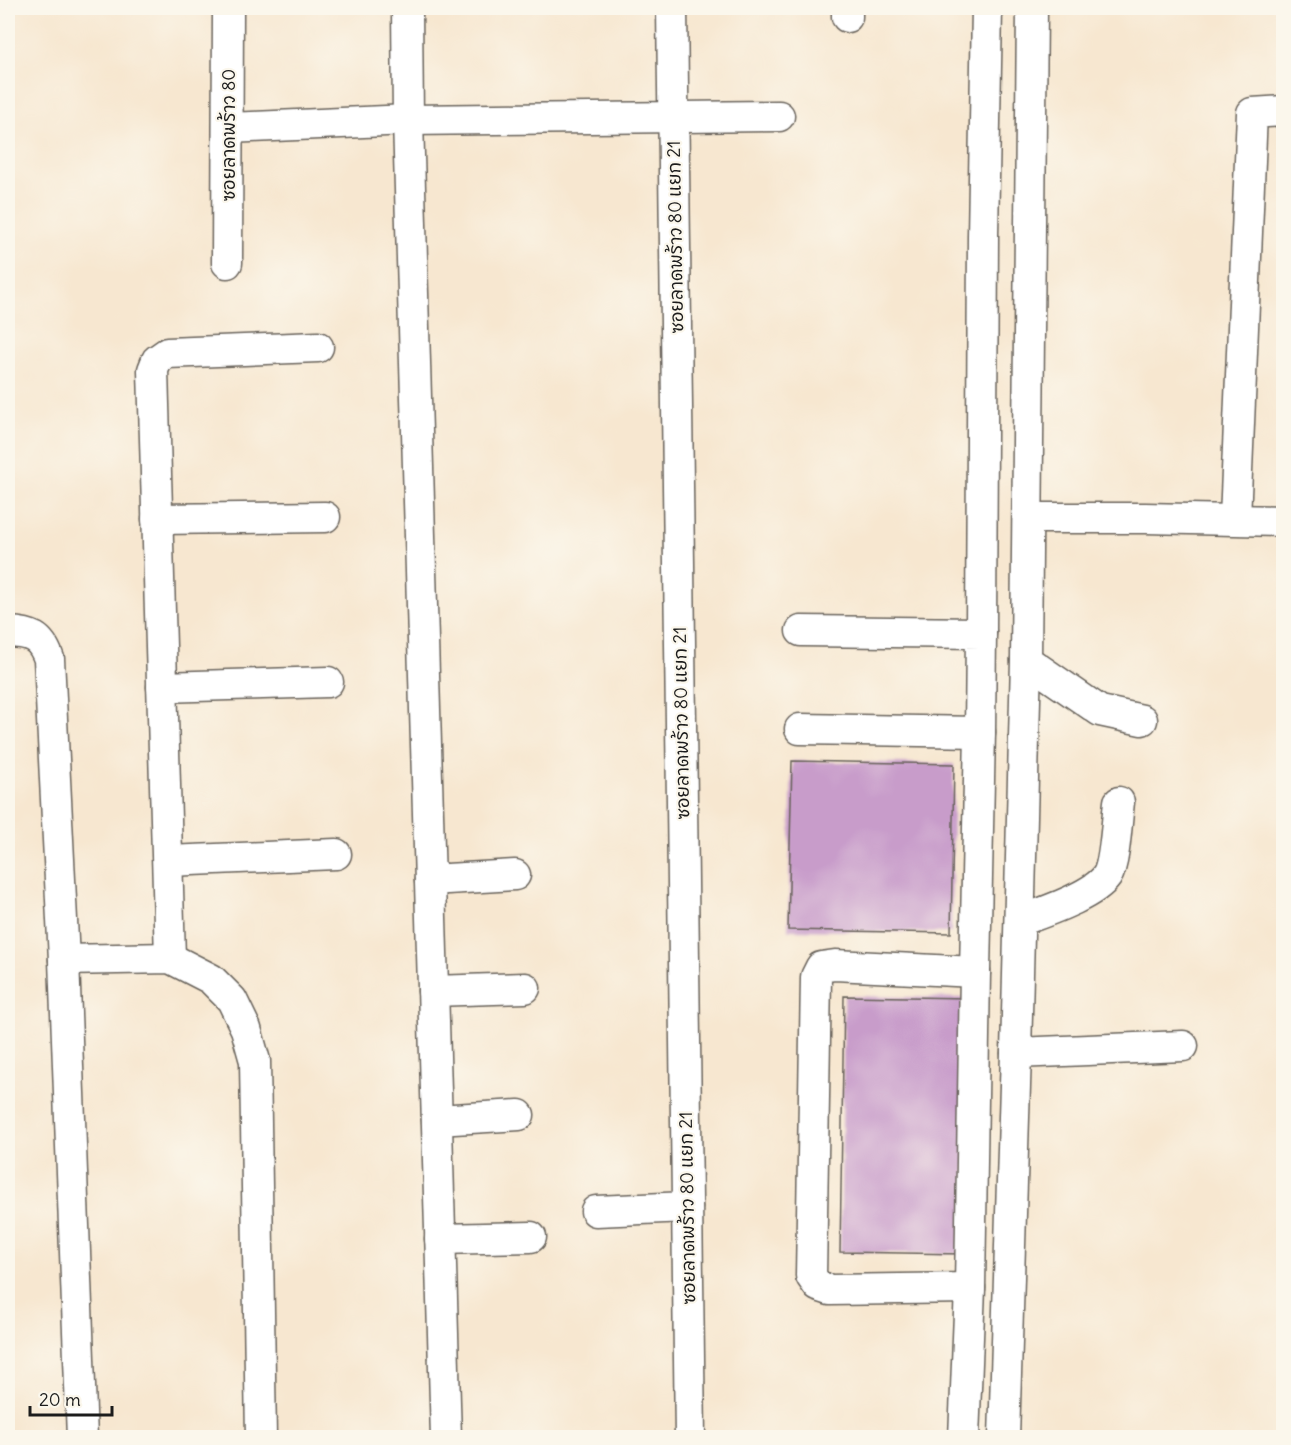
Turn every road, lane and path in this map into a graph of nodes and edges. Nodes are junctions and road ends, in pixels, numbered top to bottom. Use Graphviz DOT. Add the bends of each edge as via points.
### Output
graph roads {
  1 [pos="228,8"];
  2 [pos="407,8"];
  3 [pos="672,8"];
  4 [pos="987,8"];
  5 [pos="1032,8"];
  6 [pos="1284,111"];
  7 [pos="779,116"];
  8 [pos="673,118"];
  9 [pos="408,120"];
  10 [pos="228,128"];
  11 [pos="227,263"];
  12 [pos="318,347"];
  13 [pos="325,517"];
  14 [pos="1028,518"];
  15 [pos="157,519"];
  16 [pos="1235,519"];
  17 [pos="1284,521"];
  18 [pos="801,631"];
  19 [pos="8,632"];
  20 [pos="981,633"];
  21 [pos="1026,660"];
  22 [pos="328,682"];
  23 [pos="162,687"];
  24 [pos="1142,720"];
  25 [pos="800,729"];
  26 [pos="980,732"];
  27 [pos="1119,802"];
  28 [pos="336,854"];
  29 [pos="168,861"];
  30 [pos="515,875"];
  31 [pos="430,880"];
  32 [pos="1020,921"];
  33 [pos="170,958"];
  34 [pos="64,960"];
  35 [pos="975,972"];
  36 [pos="525,988"];
  37 [pos="433,991"];
  38 [pos="1183,1046"];
  39 [pos="1016,1053"];
  40 [pos="519,1115"];
  41 [pos="436,1120"];
  42 [pos="687,1207"];
  43 [pos="596,1211"];
  44 [pos="531,1237"];
  45 [pos="440,1239"];
  46 [pos="969,1288"];
  47 [pos="82,1437"];
  48 [pos="261,1437"];
  49 [pos="446,1437"];
  50 [pos="690,1437"];
  51 [pos="964,1437"];
  52 [pos="1004,1437"];
  1 -- 10 [label="street, ซอยลาดพร้าว 80"];
  2 -- 9 [label="street"];
  3 -- 8 [label="street, ซอยลาดพร้าว 80 แยก 21"];
  4 -- 20 [label="street"];
  5 -- 14 [label="street"];
  6 -- 16 [label="street" via="1252,113"];
  7 -- 8 [label="street"];
  8 -- 9 [label="street"];
  8 -- 42 [label="street, ซอยลาดพร้าว 80 แยก 21"];
  9 -- 10 [label="street"];
  9 -- 31 [label="street"];
  10 -- 11 [label="street, ซอยลาดพร้าว 80"];
  12 -- 15 [label="street" via="182,351 167,353 157,360 153,370"];
  13 -- 15 [label="street"];
  14 -- 16 [label="street"];
  14 -- 21 [label="street"];
  15 -- 23 [label="street"];
  16 -- 17 [label="street"];
  18 -- 20 [label="street"];
  19 -- 34 [label="street" via="36,638 44,645 49,659"];
  20 -- 26 [label="street"];
  21 -- 24 [label="street" via="1100,711"];
  21 -- 32 [label="street"];
  22 -- 23 [label="street"];
  23 -- 29 [label="street"];
  25 -- 26 [label="street"];
  26 -- 35 [label="street"];
  27 -- 32 [label="street" via="1107,876 1089,891"];
  28 -- 29 [label="street"];
  29 -- 33 [label="street"];
  30 -- 31 [label="street"];
  31 -- 37 [label="street"];
  32 -- 39 [label="street"];
  33 -- 34 [label="street"];
  33 -- 48 [label="street" via="211,979 232,1000 255,1061"];
  34 -- 47 [label="street"];
  35 -- 46 [label="street"];
  35 -- 46 [label="street" via="835,965 821,967 816,977 812,1276 818,1286 830,1290"];
  36 -- 37 [label="street"];
  37 -- 41 [label="street"];
  38 -- 39 [label="street"];
  39 -- 52 [label="street"];
  40 -- 41 [label="street"];
  41 -- 45 [label="street"];
  42 -- 43 [label="street"];
  42 -- 50 [label="street, ซอยลาดพร้าว 80 แยก 21"];
  44 -- 45 [label="street"];
  45 -- 49 [label="street"];
  46 -- 51 [label="street"];
}
